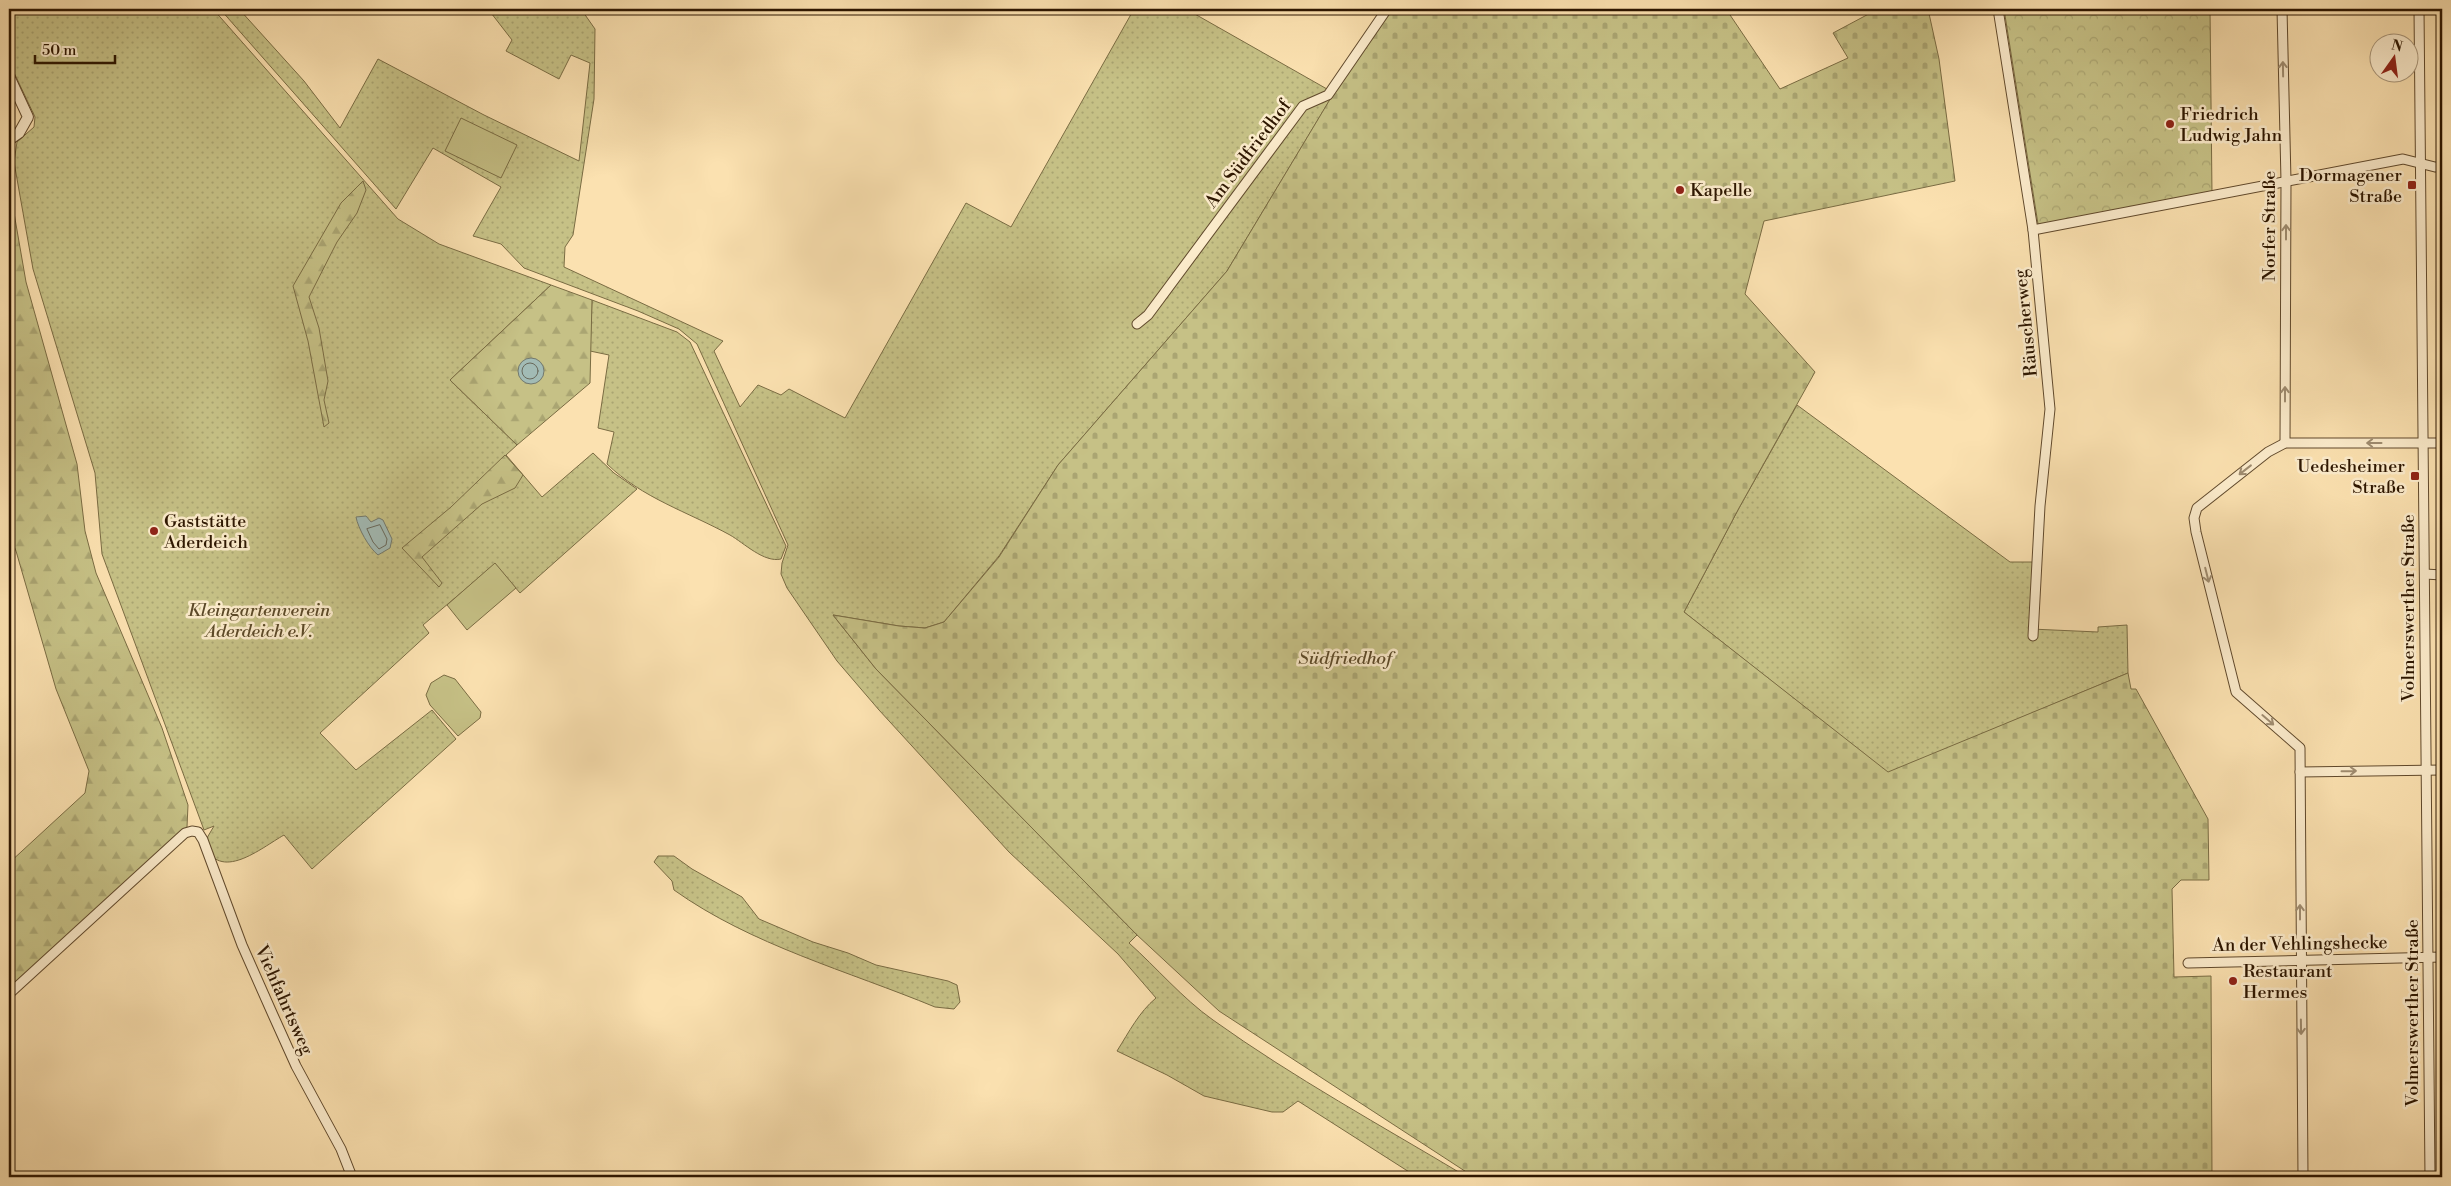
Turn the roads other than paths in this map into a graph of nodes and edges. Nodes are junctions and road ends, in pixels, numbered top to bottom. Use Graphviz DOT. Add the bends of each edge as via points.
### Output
graph roads {
  1 [pos="1387,9"];
  2 [pos="1998,9"];
  3 [pos="2282,9"];
  4 [pos="2419,9"];
  5 [pos="9,76"];
  6 [pos="9,140"];
  7 [pos="2420,164"];
  8 [pos="2442,167"];
  9 [pos="2286,181"];
  10 [pos="2033,230"];
  11 [pos="1137,324"];
  12 [pos="2423,442"];
  13 [pos="2285,443"];
  14 [pos="2442,443"];
  15 [pos="2425,574"];
  16 [pos="2442,575"];
  17 [pos="2033,636"];
  18 [pos="2426,770"];
  19 [pos="2442,770"];
  20 [pos="2300,772"];
  21 [pos="2428,957"];
  22 [pos="2442,957"];
  23 [pos="2300,960"];
  24 [pos="2188,963"];
  25 [pos="9,994"];
  26 [pos="352,1177"];
  27 [pos="2303,1177"];
  28 [pos="2430,1177"];
  1 -- 11 [label="street, Am Südfriedhof" via="1334,88 1321,100 1303,106 1198,250 1148,315"];
  2 -- 10 [label="street, Räuscherweg"];
  9 -- 3 [label="street, Norfer Straße, one-way"];
  4 -- 7 [label="street, Volmerswerther Straße"];
  5 -- 6 [label="street" via="28,117"];
  7 -- 8 [label="street"];
  7 -- 9 [label="street" via="2403,159"];
  7 -- 12 [label="street, Volmerswerther Straße"];
  9 -- 10 [label="street"];
  13 -- 9 [label="street, Norfer Straße, one-way"];
  10 -- 17 [label="street, Räuscherweg" via="2050,409 2040,506"];
  12 -- 13 [label="street, one-way"];
  12 -- 14 [label="street"];
  12 -- 15 [label="street, Volmerswerther Straße"];
  13 -- 20 [label="street, one-way" via="2268,452 2197,508 2194,518 2236,692 2300,748"];
  15 -- 16 [label="street"];
  15 -- 18 [label="street, Volmerswerther Straße"];
  18 -- 19 [label="street"];
  20 -- 18 [label="street, one-way"];
  18 -- 21 [label="street, Volmerswerther Straße"];
  23 -- 20 [label="street, one-way"];
  21 -- 22 [label="street, An der Vehlingshecke"];
  21 -- 23 [label="street, An der Vehlingshecke"];
  21 -- 28 [label="street, Volmerswerther Straße"];
  23 -- 24 [label="street, An der Vehlingshecke"];
  23 -- 27 [label="street, one-way"];
  25 -- 26 [label="street, Viehfahrtsweg" via="185,833 198,832 273,1015"];
}
